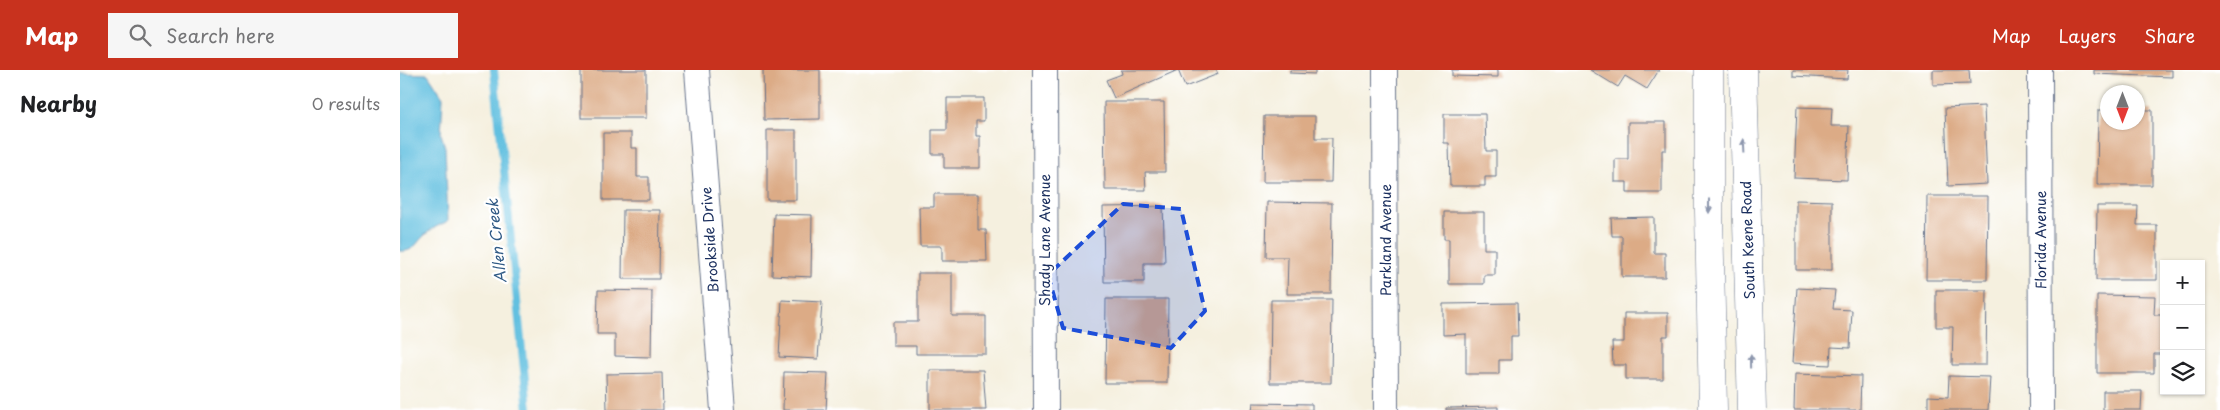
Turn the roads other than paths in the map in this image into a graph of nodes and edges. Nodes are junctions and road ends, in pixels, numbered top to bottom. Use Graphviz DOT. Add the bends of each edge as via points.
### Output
graph roads {
  1 [pos="697,70"];
  2 [pos="1045,70"];
  3 [pos="1385,70"];
  4 [pos="1709,70"];
  5 [pos="1743,70"];
  6 [pos="2040,70"];
  7 [pos="723,410"];
  8 [pos="1046,410"];
  9 [pos="1386,410"];
  10 [pos="1713,410"];
  11 [pos="1752,410"];
  12 [pos="2041,410"];
  1 -- 7 [label="street, Brookside Drive"];
  2 -- 8 [label="street, Shady Lane Avenue"];
  3 -- 9 [label="street, Parkland Avenue"];
  4 -- 10 [label="main road, one-way" via="1708,211"];
  11 -- 5 [label="main road, South Keene Road, one-way"];
  6 -- 12 [label="street, Florida Avenue"];
}
